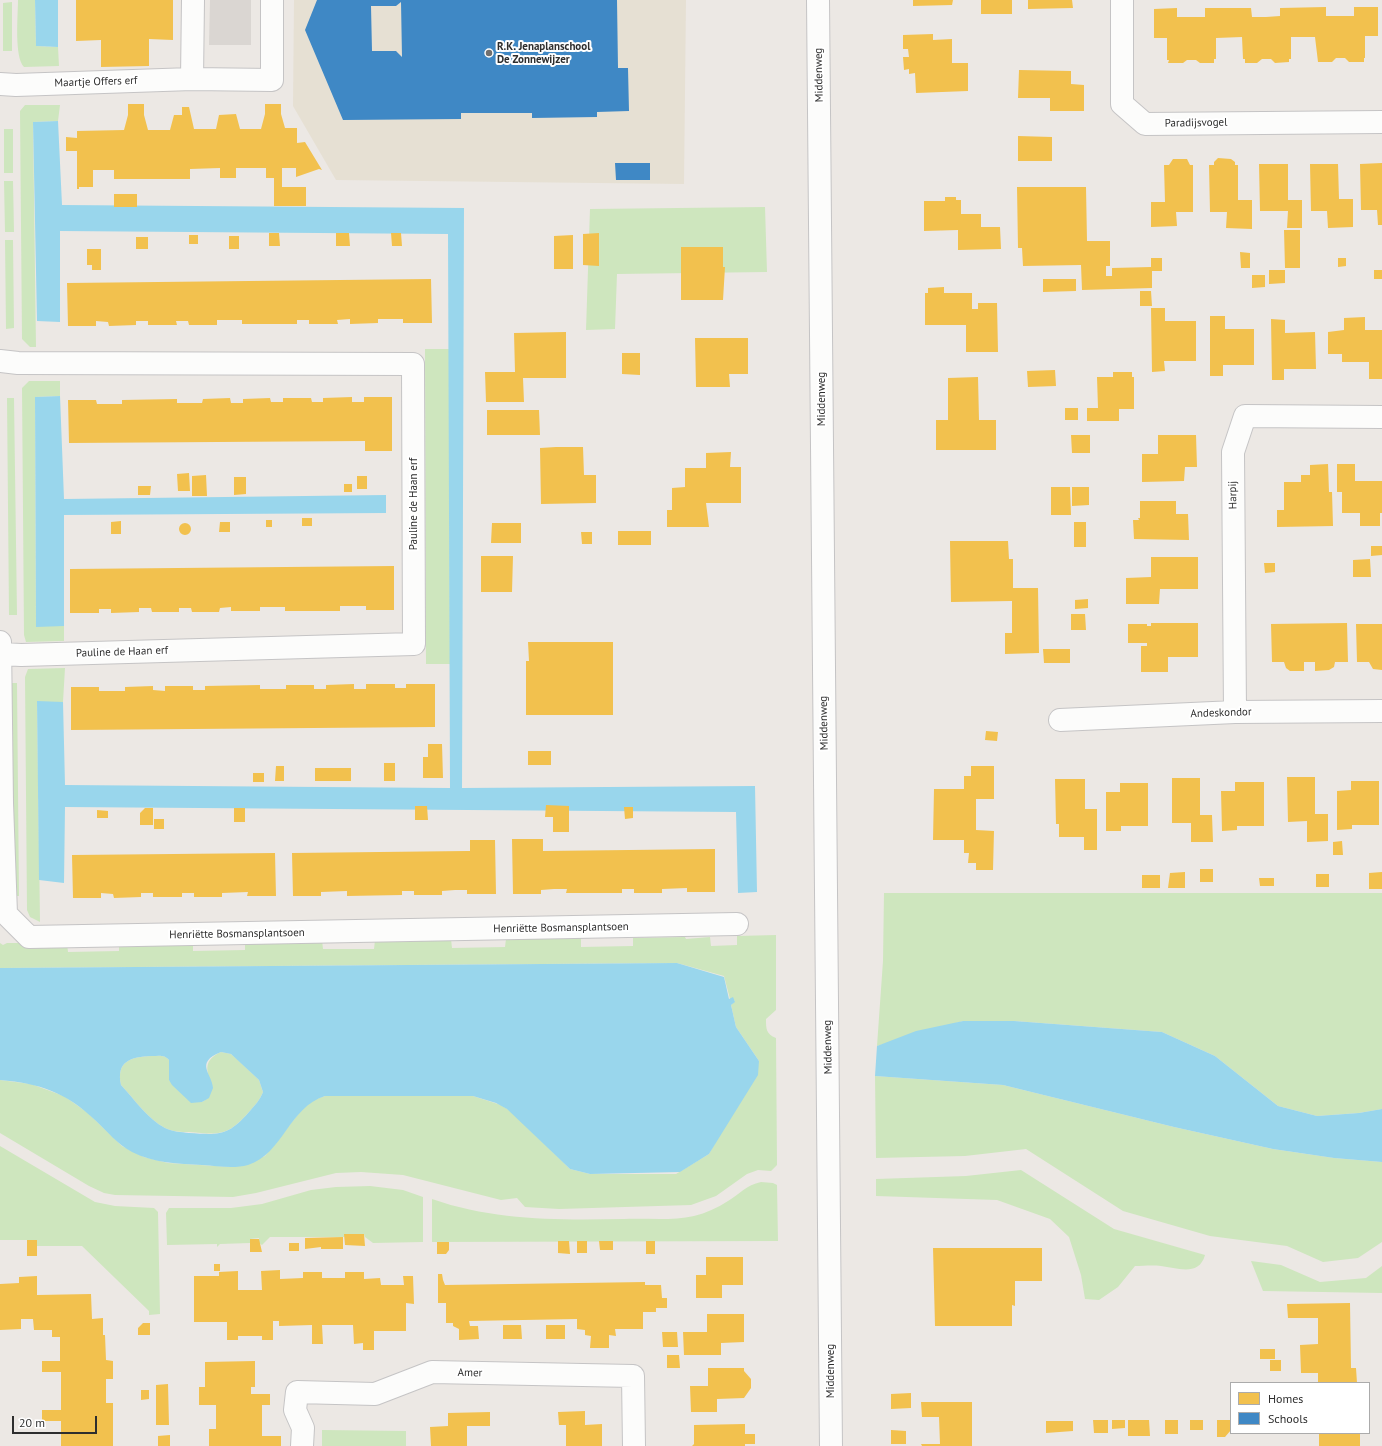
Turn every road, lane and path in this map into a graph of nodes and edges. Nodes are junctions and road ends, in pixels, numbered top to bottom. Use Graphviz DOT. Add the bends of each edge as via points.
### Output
graph roads {
  1 [pos="193,0"];
  2 [pos="272,0"];
  3 [pos="818,0"];
  4 [pos="1122,0"];
  5 [pos="192,79"];
  6 [pos="0,84"];
  7 [pos="1382,122"];
  8 [pos="0,361"];
  9 [pos="1382,416"];
  10 [pos="0,642"];
  11 [pos="0,654"];
  12 [pos="1382,711"];
  13 [pos="1235,712"];
  14 [pos="1060,720"];
  15 [pos="1,804"];
  16 [pos="737,924"];
  17 [pos="302,1446"];
  18 [pos="634,1446"];
  19 [pos="831,1446"];
  1 -- 5 [label="street"];
  2 -- 5 [label="street, Maartje Offers erf" via="272,80"];
  3 -- 19 [label="street, Middenweg"];
  4 -- 7 [label="street, Paradijsvogel" via="1122,104 1145,124"];
  5 -- 6 [label="street, Maartje Offers erf"];
  8 -- 11 [label="street, Pauline de Haan erf" via="413,364 414,636 414,644"];
  9 -- 13 [label="street, Harpij" via="1245,416 1233,452"];
  10 -- 11 [label="street, Henriëtte Bosmansplantsoen"];
  11 -- 15 [label="street, Henriëtte Bosmansplantsoen"];
  12 -- 13 [label="street, Andeskondor"];
  13 -- 14 [label="street, Andeskondor"];
  15 -- 16 [label="street, Henriëtte Bosmansplantsoen" via="6,914 29,937"];
  17 -- 18 [label="street, Amer" via="303,1428 295,1410 297,1392 375,1394 432,1372 633,1376"];
}
